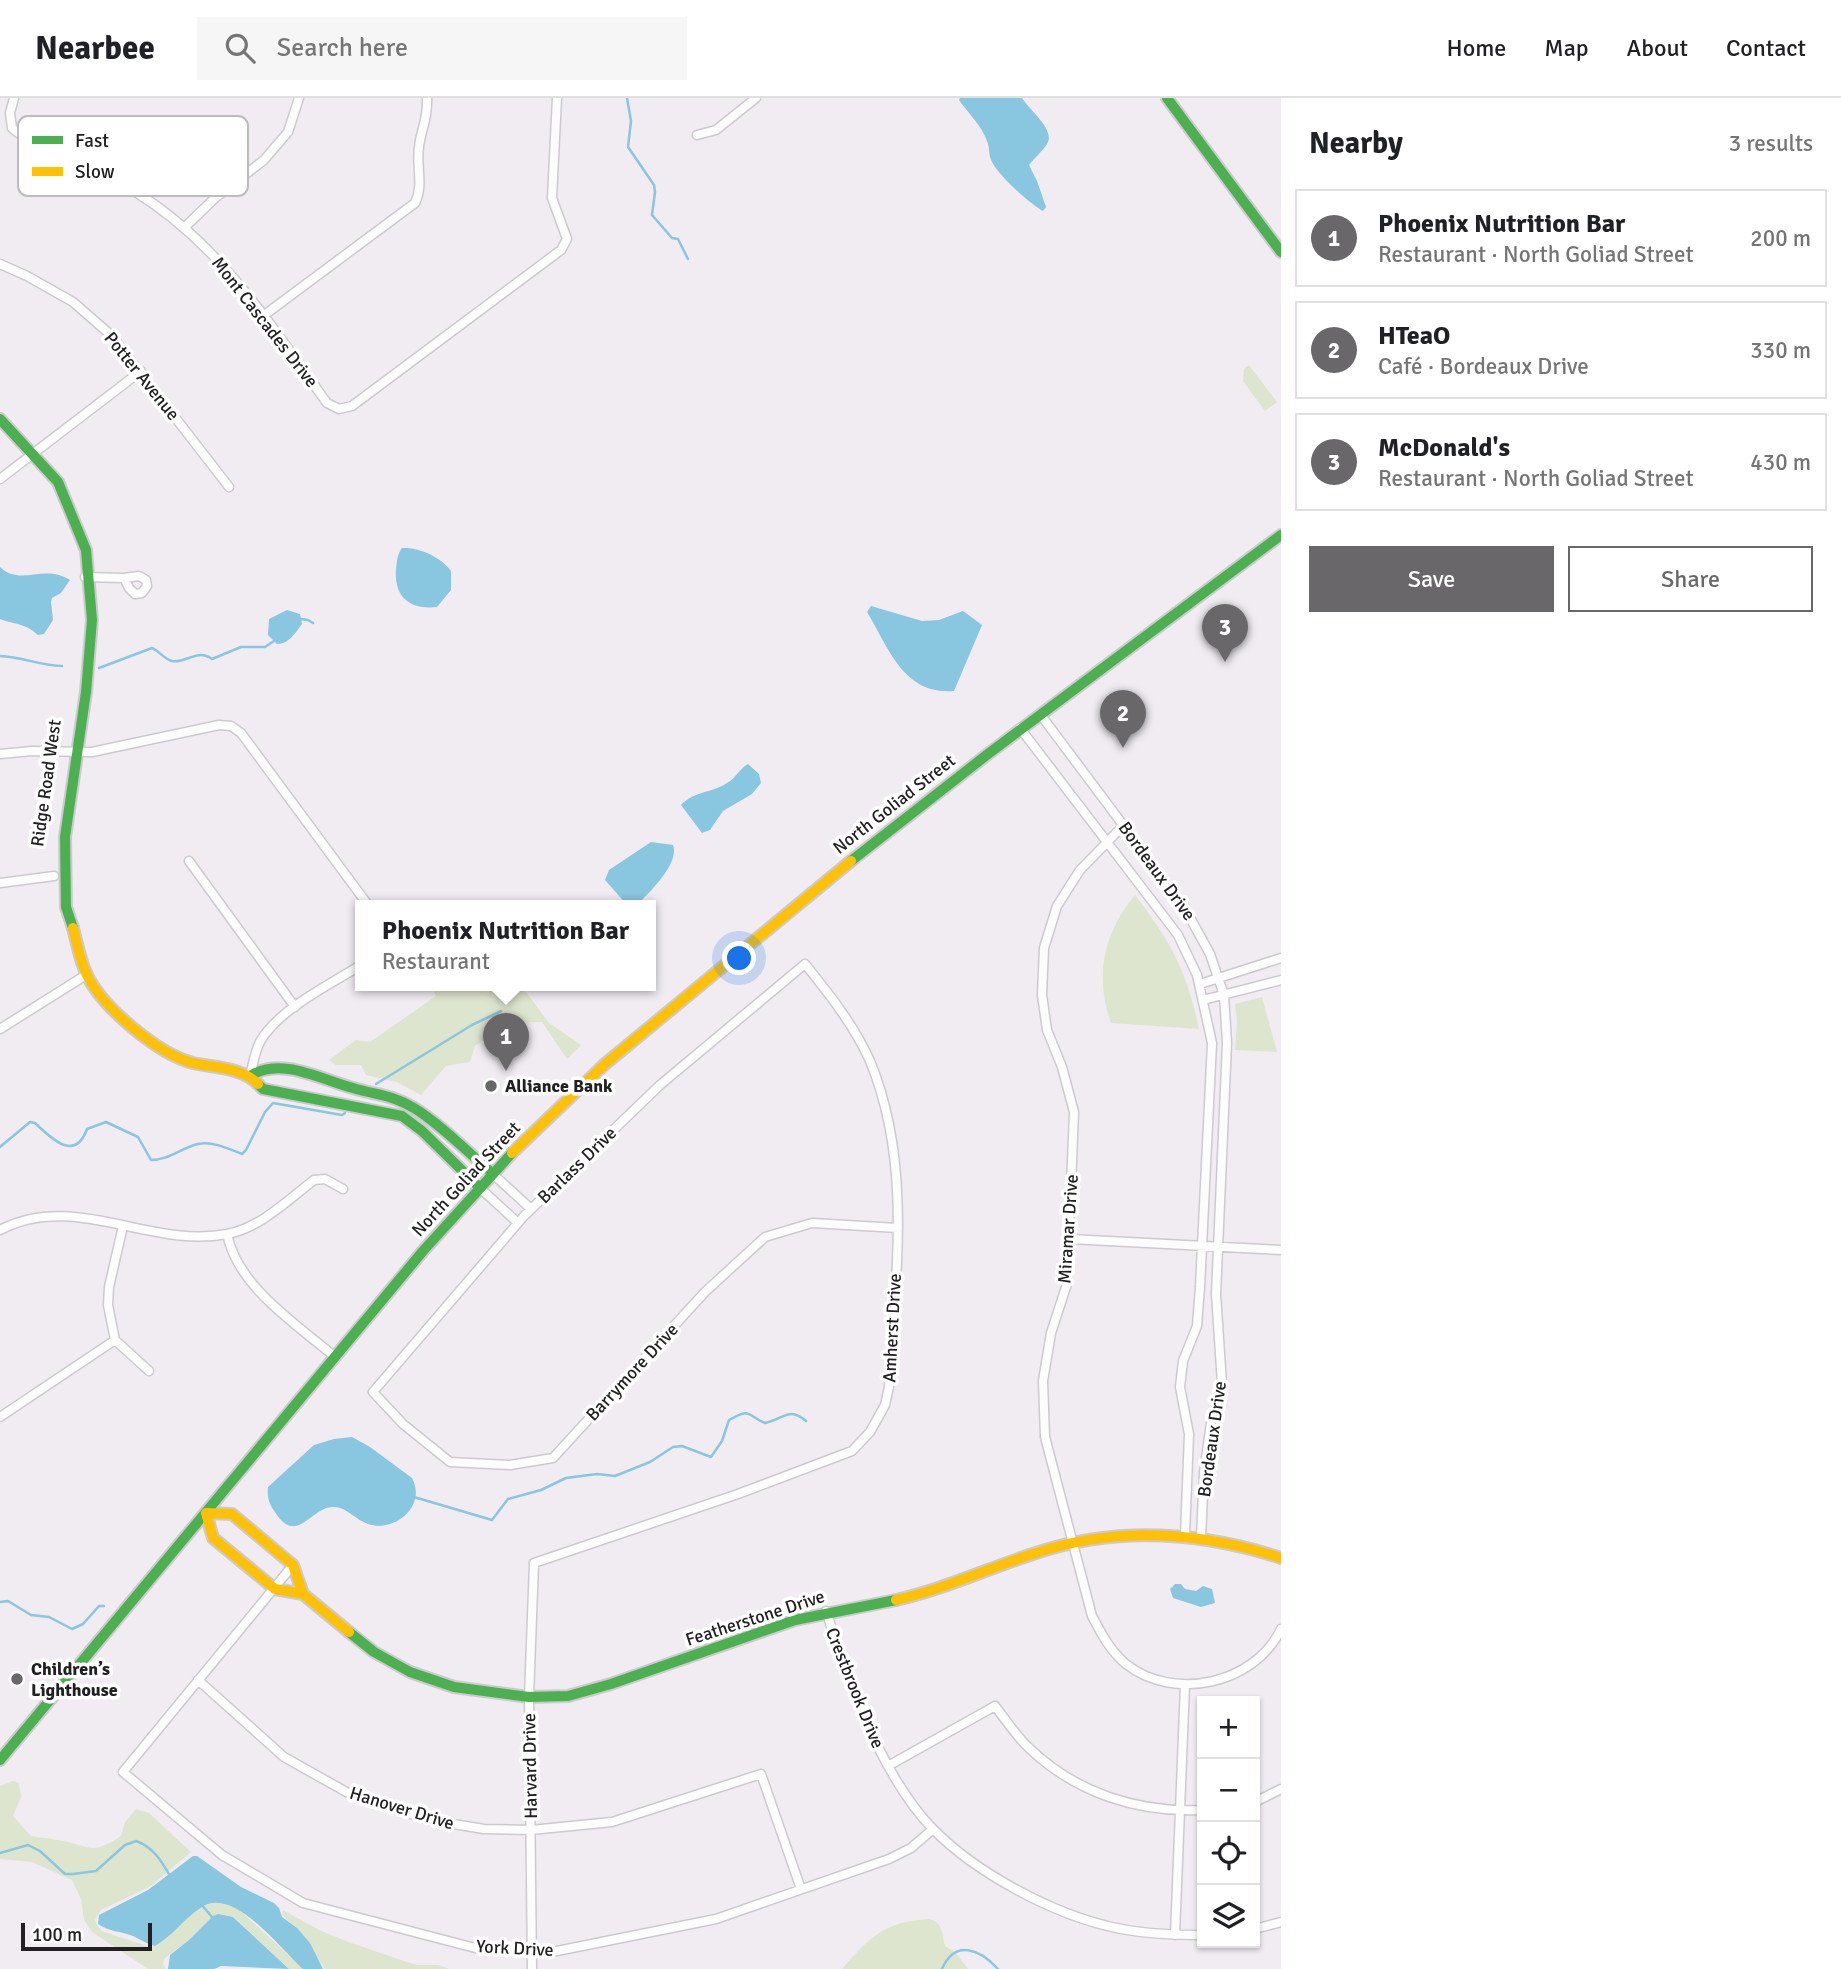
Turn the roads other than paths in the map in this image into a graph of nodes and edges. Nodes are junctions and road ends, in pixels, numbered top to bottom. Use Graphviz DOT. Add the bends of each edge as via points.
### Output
graph roads {
  1 [pos="14,98"];
  2 [pos="299,98"];
  3 [pos="427,98"];
  4 [pos="557,98"];
  5 [pos="756,98"];
  6 [pos="1167,98"];
  7 [pos="18,134"];
  8 [pos="697,135"];
  9 [pos="248,172"];
  10 [pos="141,196"];
  11 [pos="218,196"];
  12 [pos="185,227"];
  13 [pos="1281,252"];
  14 [pos="0,264"];
  15 [pos="263,316"];
  16 [pos="141,371"];
  17 [pos="0,419"];
  18 [pos="36,453"];
  19 [pos="0,479"];
  20 [pos="229,487"];
  21 [pos="1281,535"];
  22 [pos="85,577"];
  23 [pos="124,578"];
  24 [pos="1040,714"];
  25 [pos="1020,728"];
  26 [pos="66,751"];
  27 [pos="0,754"];
  28 [pos="64,764"];
  29 [pos="1124,825"];
  30 [pos="1107,840"];
  31 [pos="189,861"];
  32 [pos="52,863"];
  33 [pos="54,876"];
  34 [pos="0,883"];
  35 [pos="364,900"];
  36 [pos="1281,958"];
  37 [pos="805,964"];
  38 [pos="355,969"];
  39 [pos="86,975"];
  40 [pos="1219,976"];
  41 [pos="1281,980"];
  42 [pos="1200,984"];
  43 [pos="1224,995"];
  44 [pos="1203,1000"];
  45 [pos="295,1007"];
  46 [pos="0,1029"];
  47 [pos="250,1076"];
  48 [pos="430,1119"];
  49 [pos="422,1131"];
  50 [pos="1207,1131"];
  51 [pos="1222,1132"];
  52 [pos="493,1174"];
  53 [pos="480,1188"];
  54 [pos="343,1189"];
  55 [pos="531,1209"];
  56 [pos="518,1223"];
  57 [pos="123,1226"];
  58 [pos="898,1228"];
  59 [pos="0,1230"];
  60 [pos="227,1234"];
  61 [pos="1070,1239"];
  62 [pos="1201,1245"];
  63 [pos="1216,1246"];
  64 [pos="1281,1250"];
  65 [pos="115,1340"];
  66 [pos="335,1357"];
  67 [pos="149,1371"];
  68 [pos="373,1392"];
  69 [pos="0,1417"];
  70 [pos="206,1513"];
  71 [pos="1185,1535"];
  72 [pos="1201,1537"];
  73 [pos="1071,1542"];
  74 [pos="1281,1558"];
  75 [pos="534,1563"];
  76 [pos="293,1565"];
  77 [pos="275,1589"];
  78 [pos="303,1594"];
  79 [pos="826,1611"];
  80 [pos="1281,1629"];
  81 [pos="198,1680"];
  82 [pos="1185,1685"];
  83 [pos="529,1697"];
  84 [pos="0,1760"];
  85 [pos="888,1766"];
  86 [pos="1281,1789"];
  87 [pos="1260,1800"];
  88 [pos="1197,1810"];
  89 [pos="1180,1811"];
  90 [pos="933,1829"];
  91 [pos="531,1830"];
  92 [pos="801,1889"];
  93 [pos="1281,1922"];
  94 [pos="1260,1928"];
  95 [pos="1175,1935"];
  96 [pos="1197,1935"];
  97 [pos="531,1950"];
  98 [pos="531,1969"];
  1 -- 7 [label="street, Mont Cascades Drive" via="10,113 12,128"];
  2 -- 9 [label="street" via="288,132"];
  3 -- 15 [label="street" via="428,116 419,147 420,192 415,203"];
  4 -- 15 [label="street, Mont Cascades Drive" via="552,198 566,239 561,250 352,406 339,409 327,403"];
  5 -- 8 [label="street" via="716,130"];
  6 -- 13 [label="street"];
  10 -- 12 [label="street, Mont Cascades Drive"];
  11 -- 12 [label="street"];
  12 -- 15 [label="street, Mont Cascades Drive" via="228,270"];
  14 -- 16 [label="street, Potter Avenue" via="73,302 112,336"];
  16 -- 18 [label="street"];
  16 -- 20 [label="street, Potter Avenue"];
  17 -- 18 [label="street, Ridge Road West"];
  18 -- 19 [label="street"];
  18 -- 22 [label="street, Ridge Road West" via="70,507 85,559"];
  21 -- 24 [label="street, North Goliad Street"];
  22 -- 23 [label="street"];
  22 -- 26 [label="street, Ridge Road West" via="83,656"];
  24 -- 25 [label="street, North Goliad Street"];
  24 -- 29 [label="street, Bordeaux Drive"];
  25 -- 30 [label="street, Bordeaux Drive"];
  25 -- 52 [label="street, North Goliad Street" via="844,864 606,1063"];
  26 -- 27 [label="street"];
  26 -- 28 [label="street, Ridge Road West"];
  26 -- 35 [label="street" via="92,752 231,726 241,733"];
  29 -- 30 [label="street, Miramar Drive"];
  29 -- 40 [label="street, Bordeaux Drive" via="1200,931"];
  30 -- 42 [label="street, Bordeaux Drive" via="1178,935"];
  30 -- 61 [label="street, Miramar Drive" via="1080,870 1058,906 1044,948 1042,995 1047,1030 1074,1112"];
  31 -- 45 [label="street"];
  32 -- 33 [label="street, Ridge Road West"];
  33 -- 34 [label="street"];
  33 -- 39 [label="street, Ridge Road West" via="63,921"];
  36 -- 40 [label="street"];
  37 -- 55 [label="street, Barlass Drive" via="660,1086"];
  37 -- 58 [label="street, Amherst Drive" via="842,1010 869,1060 887,1113 897,1166"];
  38 -- 45 [label="street"];
  39 -- 46 [label="street"];
  39 -- 47 [label="street, Ridge Road West" via="132,1025 161,1048 181,1059"];
  40 -- 42 [label="street"];
  40 -- 43 [label="street, Bordeaux Drive"];
  41 -- 43 [label="street"];
  42 -- 44 [label="street, Bordeaux Drive"];
  43 -- 44 [label="street"];
  43 -- 51 [label="street, Bordeaux Drive" via="1227,1043"];
  44 -- 50 [label="street, Bordeaux Drive" via="1212,1043"];
  45 -- 47 [label="street" via="272,1025 260,1042"];
  47 -- 48 [label="street, Ridge Road West" via="261,1069 296,1070 388,1096"];
  47 -- 49 [label="street, Ridge Road West" via="263,1089 384,1111 402,1116"];
  48 -- 49 [label="street"];
  48 -- 52 [label="street, Ridge Road West"];
  49 -- 53 [label="street, Ridge Road West"];
  50 -- 51 [label="street"];
  50 -- 62 [label="street, Bordeaux Drive"];
  51 -- 63 [label="street, Bordeaux Drive"];
  52 -- 53 [label="street, North Goliad Street"];
  52 -- 55 [label="street, Ridge Road West"];
  53 -- 56 [label="street, Ridge Road West"];
  53 -- 66 [label="street, North Goliad Street"];
  54 -- 60 [label="street" via="325,1178 314,1180 258,1222"];
  55 -- 56 [label="street, Barlass Drive"];
  56 -- 68 [label="street, Barlass Drive"];
  57 -- 59 [label="street" via="63,1215 32,1217"];
  57 -- 60 [label="street" via="191,1236"];
  57 -- 65 [label="street" via="109,1287"];
  58 -- 68 [label="street, Barrymore Drive" via="811,1223 765,1237 705,1292 552,1458 510,1465 450,1462"];
  58 -- 75 [label="street, Amherst Drive" via="889,1387 870,1432 852,1451"];
  60 -- 66 [label="street" via="231,1252 249,1282"];
  61 -- 62 [label="street"];
  61 -- 73 [label="street, Miramar Drive" via="1067,1284 1051,1333 1043,1381 1045,1437"];
  62 -- 63 [label="street"];
  62 -- 71 [label="street, Bordeaux Drive" via="1197,1326 1183,1361 1180,1387 1189,1434"];
  63 -- 64 [label="street"];
  63 -- 72 [label="street, Bordeaux Drive" via="1222,1384 1204,1472"];
  65 -- 67 [label="street"];
  65 -- 69 [label="street"];
  66 -- 70 [label="street, North Goliad Street"];
  70 -- 76 [label="street" via="232,1514"];
  70 -- 77 [label="street, Featherstone Drive" via="213,1538"];
  70 -- 84 [label="street, North Goliad Street"];
  71 -- 72 [label="street, Featherstone Drive"];
  71 -- 73 [label="street, Featherstone Drive" via="1140,1534"];
  72 -- 74 [label="street, Featherstone Drive"];
  73 -- 79 [label="street, Featherstone Drive" via="911,1596"];
  73 -- 82 [label="street, Miramar Drive" via="1092,1616 1105,1642 1127,1665 1158,1681"];
  75 -- 83 [label="street, Harvard Drive"];
  76 -- 77 [label="street"];
  76 -- 78 [label="street"];
  77 -- 78 [label="street, Featherstone Drive"];
  77 -- 81 [label="street"];
  78 -- 83 [label="street, Featherstone Drive" via="374,1652 410,1672 454,1687"];
  79 -- 83 [label="street, Featherstone Drive" via="611,1684 568,1696"];
  79 -- 85 [label="street, Crestbrook Drive" via="866,1724"];
  80 -- 82 [label="street" via="1259,1659 1233,1675"];
  81 -- 91 [label="street, Hanover Drive" via="284,1757 350,1794 429,1820 484,1829"];
  81 -- 97 [label="street, York Drive" via="123,1772 222,1854 303,1903 480,1949"];
  82 -- 89 [label="street"];
  83 -- 91 [label="street, Harvard Drive"];
  85 -- 89 [label="street" via="995,1706 1027,1747 1065,1778 1107,1797"];
  85 -- 90 [label="street, Crestbrook Drive"];
  86 -- 87 [label="street"];
  88 -- 89 [label="street"];
  89 -- 95 [label="street"];
  90 -- 92 [label="street, York Drive" via="911,1848 888,1859"];
  90 -- 95 [label="street, Crestbrook Drive" via="983,1871 1047,1905 1112,1927"];
  91 -- 92 [label="street, Hanover Drive" via="612,1822 761,1774"];
  91 -- 97 [label="street, Harvard Drive"];
  92 -- 97 [label="street, York Drive" via="716,1919 552,1952"];
  93 -- 94 [label="street"];
  95 -- 96 [label="street, Crestbrook Drive"];
  97 -- 98 [label="street, Harvard Drive"];
}
